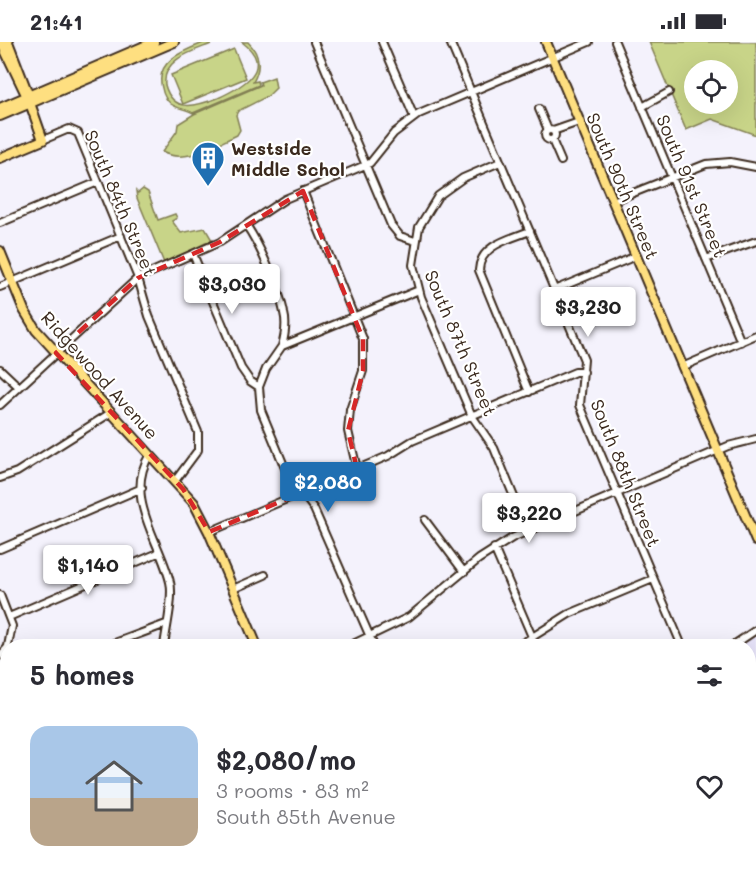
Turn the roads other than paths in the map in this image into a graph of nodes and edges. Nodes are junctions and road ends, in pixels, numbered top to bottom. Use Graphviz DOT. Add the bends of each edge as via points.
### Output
graph roads {
  1 [pos="2,42"];
  2 [pos="8,42"];
  3 [pos="154,42"];
  4 [pos="174,42"];
  5 [pos="314,42"];
  6 [pos="382,42"];
  7 [pos="450,42"];
  8 [pos="546,42"];
  9 [pos="589,42"];
  10 [pos="615,42"];
  11 [pos="552,57"];
  12 [pos="14,71"];
  13 [pos="471,92"];
  14 [pos="669,92"];
  15 [pos="28,98"];
  16 [pos="3,107"];
  17 [pos="642,107"];
  18 [pos="539,109"];
  19 [pos="0,116"];
  20 [pos="414,117"];
  21 [pos="579,122"];
  22 [pos="552,134"];
  23 [pos="43,140"];
  24 [pos="0,158"];
  25 [pos="561,161"];
  26 [pos="500,162"];
  27 [pos="366,165"];
  28 [pos="756,167"];
  29 [pos="671,177"];
  30 [pos="98,182"];
  31 [pos="303,191"];
  32 [pos="613,201"];
  33 [pos="0,223"];
  34 [pos="246,225"];
  35 [pos="530,231"];
  36 [pos="121,236"];
  37 [pos="415,241"];
  38 [pos="756,241"];
  39 [pos="0,251"];
  40 [pos="193,254"];
  41 [pos="636,256"];
  42 [pos="706,259"];
  43 [pos="138,278"];
  44 [pos="13,282"];
  45 [pos="0,287"];
  46 [pos="419,290"];
  47 [pos="554,290"];
  48 [pos="355,317"];
  49 [pos="756,335"];
  50 [pos="741,342"];
  51 [pos="282,346"];
  52 [pos="56,353"];
  53 [pos="682,367"];
  54 [pos="0,369"];
  55 [pos="584,372"];
  56 [pos="19,387"];
  57 [pos="260,387"];
  58 [pos="529,392"];
  59 [pos="0,405"];
  60 [pos="112,412"];
  61 [pos="472,416"];
  62 [pos="756,439"];
  63 [pos="718,450"];
  64 [pos="150,454"];
  65 [pos="357,469"];
  66 [pos="0,478"];
  67 [pos="176,481"];
  68 [pos="142,488"];
  69 [pos="302,493"];
  70 [pos="617,493"];
  71 [pos="425,520"];
  72 [pos="528,531"];
  73 [pos="209,532"];
  74 [pos="756,541"];
  75 [pos="0,549"];
  76 [pos="494,549"];
  77 [pos="158,553"];
  78 [pos="464,572"];
  79 [pos="265,575"];
  80 [pos="653,579"];
  81 [pos="233,589"];
  82 [pos="0,595"];
  83 [pos="9,617"];
  84 [pos="166,624"];
  85 [pos="756,630"];
  86 [pos="532,636"];
  87 [pos="369,638"];
  88 [pos="10,639"];
  89 [pos="126,639"];
  90 [pos="165,639"];
  91 [pos="254,639"];
  92 [pos="528,639"];
  93 [pos="533,639"];
  94 [pos="679,639"];
  95 [pos="742,639"];
  1 -- 12 [label="main road"];
  2 -- 15 [label="main road"];
  3 -- 15 [label="main road"];
  4 -- 15 [label="main road"];
  5 -- 27 [label="street"];
  6 -- 20 [label="street"];
  7 -- 13 [label="street, South 88th Street"];
  8 -- 11 [label="main road, South 90th Street"];
  9 -- 11 [label="street"];
  10 -- 17 [label="street, South 91st Street"];
  11 -- 13 [label="street"];
  11 -- 21 [label="main road, South 90th Street"];
  12 -- 15 [label="main road"];
  12 -- 16 [label="main road" via="17,93"];
  13 -- 20 [label="street"];
  13 -- 26 [label="street, South 88th Street"];
  14 -- 17 [label="street"];
  15 -- 16 [label="main road"];
  15 -- 19 [label="main road"];
  15 -- 23 [label="main road"];
  17 -- 29 [label="street, South 91st Street"];
  18 -- 22 [label="street"];
  20 -- 27 [label="street"];
  21 -- 22 [label="street"];
  21 -- 32 [label="main road, South 90th Street"];
  22 -- 25 [label="street"];
  23 -- 24 [label="main road"];
  23 -- 30 [label="street, South 84th Street" via="73,129"];
  26 -- 35 [label="street, South 88th Street"];
  26 -- 37 [label="street" via="443,191 425,215"];
  27 -- 31 [label="street"];
  27 -- 37 [label="street" via="393,229"];
  28 -- 29 [label="street" via="711,163"];
  29 -- 32 [label="street"];
  29 -- 42 [label="street, South 91st Street"];
  30 -- 33 [label="street"];
  30 -- 36 [label="street, South 84th Street"];
  31 -- 34 [label="street"];
  31 -- 48 [label="street"];
  32 -- 41 [label="main road, South 90th Street"];
  34 -- 40 [label="street"];
  34 -- 51 [label="street" via="283,307 286,326"];
  35 -- 47 [label="street, South 88th Street"];
  35 -- 58 [label="street" via="493,247 482,258 480,274"];
  36 -- 43 [label="street, South 84th Street"];
  36 -- 44 [label="street"];
  37 -- 46 [label="street, South 87th Street" via="413,265"];
  38 -- 42 [label="street"];
  39 -- 44 [label="main road, Ridgewood Avenue"];
  40 -- 43 [label="street"];
  40 -- 57 [label="street" via="241,368"];
  41 -- 47 [label="street"];
  41 -- 53 [label="main road, South 90th Street"];
  42 -- 50 [label="street, South 91st Street"];
  43 -- 52 [label="street"];
  43 -- 67 [label="street, South 84th Street" via="149,316 199,436 198,450"];
  44 -- 45 [label="street"];
  44 -- 52 [label="main road, Ridgewood Avenue" via="32,324"];
  46 -- 48 [label="street"];
  46 -- 61 [label="street, South 87th Street"];
  47 -- 55 [label="street, South 88th Street" via="584,360"];
  48 -- 51 [label="street"];
  48 -- 65 [label="street" via="363,339 364,362 348,431"];
  49 -- 50 [label="street"];
  50 -- 53 [label="street"];
  51 -- 57 [label="street" via="266,369"];
  52 -- 56 [label="street"];
  52 -- 60 [label="main road, Ridgewood Avenue"];
  53 -- 63 [label="main road, South 90th Street"];
  54 -- 56 [label="street"];
  55 -- 58 [label="street" via="575,372"];
  55 -- 70 [label="street, South 88th Street" via="580,405"];
  56 -- 59 [label="street"];
  57 -- 69 [label="street" via="264,417 287,473"];
  58 -- 61 [label="street"];
  60 -- 64 [label="main road, Ridgewood Avenue"];
  60 -- 66 [label="street" via="17,472"];
  61 -- 65 [label="street"];
  61 -- 72 [label="street, South 87th Street" via="494,447"];
  62 -- 63 [label="street"];
  63 -- 70 [label="street"];
  63 -- 74 [label="main road, South 90th Street"];
  64 -- 67 [label="main road, Ridgewood Avenue"];
  64 -- 68 [label="street, Ridgewood Avenue" via="143,469"];
  65 -- 69 [label="street"];
  67 -- 73 [label="main road" via="194,503"];
  68 -- 75 [label="street"];
  68 -- 77 [label="street, Ridgewood Avenue" via="144,518"];
  69 -- 73 [label="street"];
  69 -- 87 [label="street" via="314,510"];
  70 -- 72 [label="street"];
  70 -- 80 [label="street, South 88th Street"];
  71 -- 78 [label="street"];
  72 -- 76 [label="street"];
  73 -- 81 [label="main road"];
  76 -- 78 [label="street"];
  76 -- 86 [label="street"];
  77 -- 83 [label="street"];
  77 -- 84 [label="street, Ridgewood Avenue" via="171,586"];
  78 -- 87 [label="street" via="409,617"];
  79 -- 81 [label="street"];
  80 -- 86 [label="street" via="569,614"];
  80 -- 94 [label="street, South 88th Street"];
  81 -- 91 [label="main road"];
  82 -- 83 [label="street"];
  83 -- 88 [label="street"];
  84 -- 89 [label="street"];
  84 -- 90 [label="street, Ridgewood Avenue"];
  85 -- 95 [label="street"];
  86 -- 92 [label="street"];
  86 -- 93 [label="street"];
}
